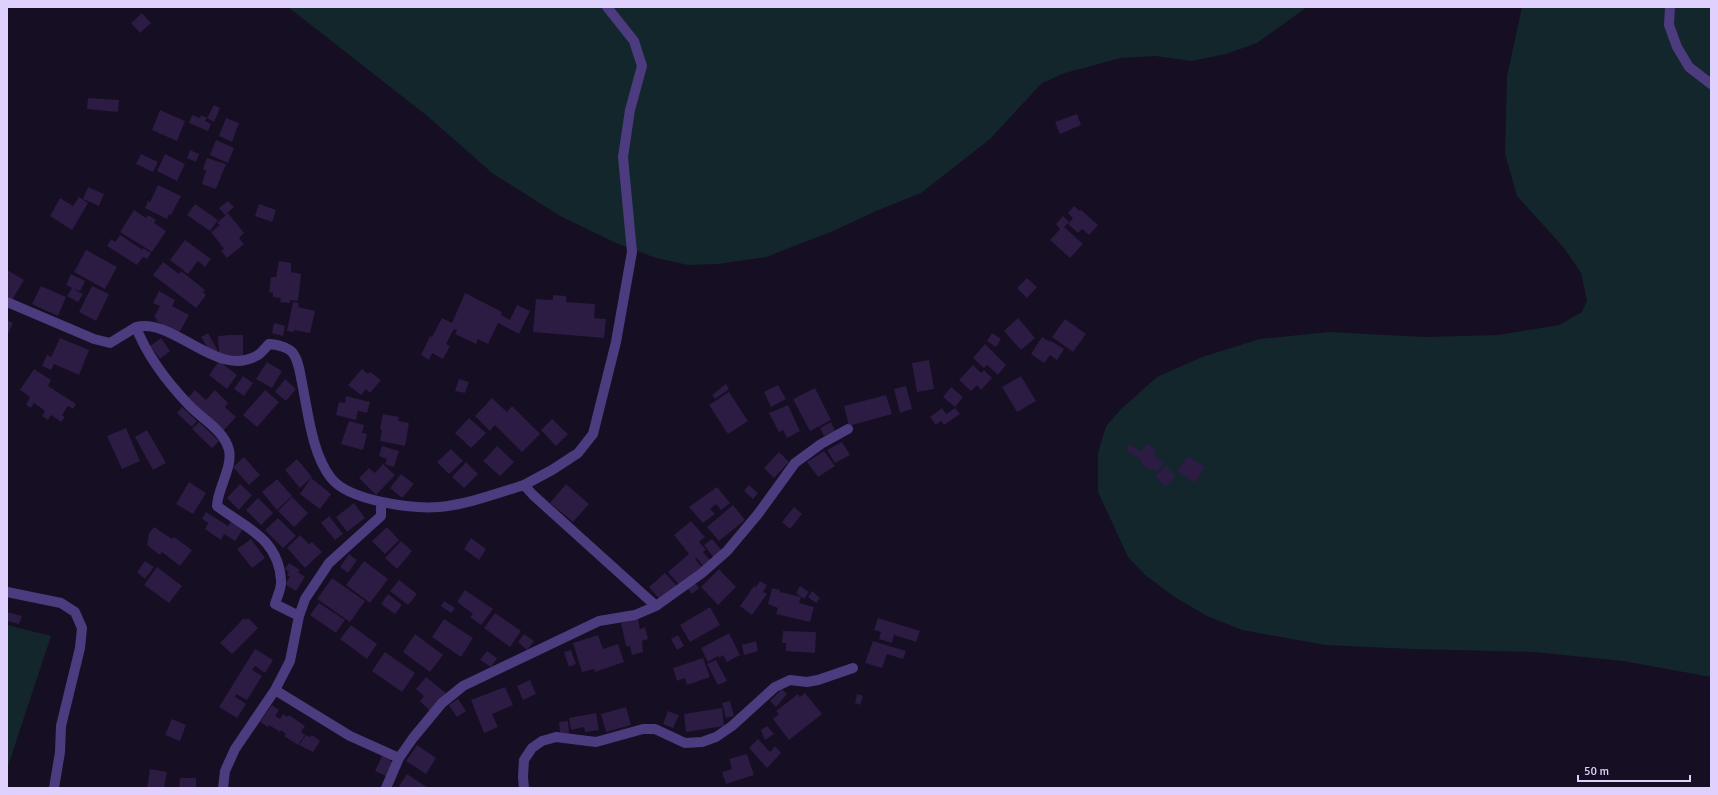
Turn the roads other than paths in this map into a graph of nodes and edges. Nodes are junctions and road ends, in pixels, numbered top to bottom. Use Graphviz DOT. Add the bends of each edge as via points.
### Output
graph roads {
  1 [pos="607,7"];
  2 [pos="1670,7"];
  3 [pos="1711,84"];
  4 [pos="7,302"];
  5 [pos="136,327"];
  6 [pos="848,429"];
  7 [pos="524,485"];
  8 [pos="381,502"];
  9 [pos="7,592"];
  10 [pos="656,606"];
  11 [pos="298,616"];
  12 [pos="853,668"];
  13 [pos="275,690"];
  14 [pos="399,758"];
  15 [pos="54,788"];
  16 [pos="223,788"];
  17 [pos="386,788"];
  18 [pos="524,788"];
  1 -- 7 [label="street" via="634,41 642,66 630,110 622,156 632,252 616,342 594,434 578,452"];
  2 -- 3 [label="street" via="1669,25 1677,47 1689,67"];
  4 -- 5 [label="street" via="94,339 110,343"];
  5 -- 8 [label="street" via="157,328 215,357 231,360 245,360 258,355 270,344 281,345 292,352 298,364 313,437 322,465 331,479 345,489"];
  5 -- 11 [label="street" via="143,346 176,391 224,437 229,451 225,479 217,498 217,506 260,535 276,556 281,581 276,604"];
  6 -- 10 [label="street" via="795,463 727,551 702,573"];
  7 -- 8 [label="street" via="440,507"];
  7 -- 10 [label="street"];
  8 -- 11 [label="street" via="381,516 329,563 305,599"];
  9 -- 15 [label="street" via="61,603 75,612 82,628 80,648 61,726"];
  10 -- 14 [label="street" via="635,615 600,621 463,686 442,702"];
  11 -- 13 [label="street" via="290,661"];
  12 -- 18 [label="street" via="818,680 790,680 774,687 732,726 716,737 702,742 685,743 655,729 643,729 596,742 556,737 542,741 532,748 524,760"];
  13 -- 14 [label="street" via="350,736"];
  13 -- 16 [label="street" via="235,749 225,771"];
  14 -- 17 [label="street"];
}
